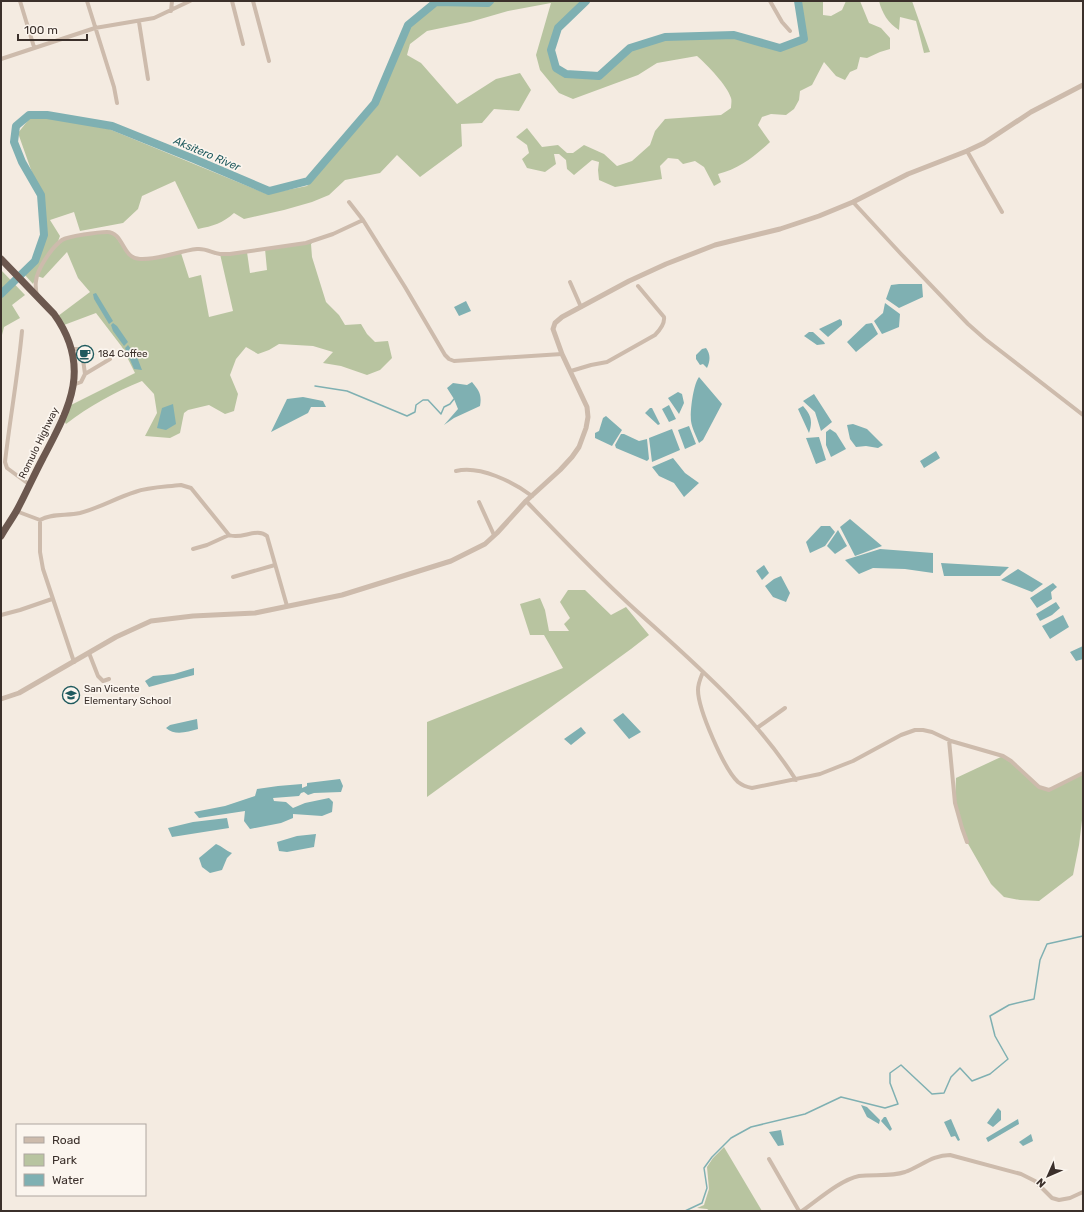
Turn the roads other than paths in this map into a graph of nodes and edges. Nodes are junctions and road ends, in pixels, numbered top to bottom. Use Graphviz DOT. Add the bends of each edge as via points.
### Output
graph roads {
  1 [pos="20,1"];
  2 [pos="87,1"];
  3 [pos="172,1"];
  4 [pos="190,1"];
  5 [pos="232,1"];
  6 [pos="253,1"];
  7 [pos="770,1"];
  8 [pos="172,11"];
  9 [pos="139,22"];
  10 [pos="95,28"];
  11 [pos="790,31"];
  12 [pos="243,44"];
  13 [pos="34,47"];
  14 [pos="1,59"];
  15 [pos="269,61"];
  16 [pos="148,79"];
  17 [pos="1083,85"];
  18 [pos="117,103"];
  19 [pos="967,151"];
  20 [pos="349,202"];
  21 [pos="853,202"];
  22 [pos="1002,212"];
  23 [pos="363,220"];
  24 [pos="1,259"];
  25 [pos="570,282"];
  26 [pos="638,286"];
  27 [pos="35,294"];
  28 [pos="581,307"];
  29 [pos="22,331"];
  30 [pos="71,349"];
  31 [pos="562,354"];
  32 [pos="110,359"];
  33 [pos="571,371"];
  34 [pos="85,374"];
  35 [pos="74,384"];
  36 [pos="1083,415"];
  37 [pos="456,471"];
  38 [pos="30,485"];
  39 [pos="532,496"];
  40 [pos="526,501"];
  41 [pos="479,502"];
  42 [pos="16,511"];
  43 [pos="40,520"];
  44 [pos="229,535"];
  45 [pos="494,535"];
  46 [pos="1,536"];
  47 [pos="193,549"];
  48 [pos="275,565"];
  49 [pos="233,577"];
  50 [pos="52,599"];
  51 [pos="287,606"];
  52 [pos="1,615"];
  53 [pos="89,652"];
  54 [pos="74,662"];
  55 [pos="703,672"];
  56 [pos="109,680"];
  57 [pos="1,699"];
  58 [pos="784,708"];
  59 [pos="757,728"];
  60 [pos="949,740"];
  61 [pos="1083,773"];
  62 [pos="796,780"];
  63 [pos="967,842"];
  64 [pos="769,1159"];
  65 [pos="1083,1192"];
  66 [pos="799,1211"];
  67 [pos="802,1211"];
  1 -- 13 [label="street"];
  2 -- 10 [label="street"];
  3 -- 8 [label="street"];
  4 -- 8 [label="street"];
  5 -- 12 [label="street"];
  6 -- 15 [label="street"];
  7 -- 11 [label="street"];
  8 -- 9 [label="street"];
  9 -- 10 [label="street"];
  9 -- 16 [label="street"];
  10 -- 13 [label="street"];
  10 -- 18 [label="street"];
  13 -- 14 [label="street"];
  17 -- 19 [label="street"];
  19 -- 21 [label="street" via="908,174"];
  19 -- 22 [label="street"];
  20 -- 23 [label="street"];
  21 -- 28 [label="street" via="780,229 715,245 628,281"];
  21 -- 36 [label="street" via="968,324"];
  23 -- 27 [label="street" via="306,243 230,254 197,249 139,260 132,258 119,239 108,232 63,239 42,266 36,281"];
  23 -- 31 [label="street" via="449,359 454,361"];
  24 -- 27 [label="highway, Romulo Highway"];
  25 -- 28 [label="street"];
  26 -- 33 [label="street" via="664,317 660,330 607,362"];
  27 -- 30 [label="highway, Romulo Highway" via="61,323"];
  28 -- 31 [label="street" via="555,323 554,334"];
  29 -- 38 [label="street" via="5,462 7,468"];
  30 -- 34 [label="street" via="82,352"];
  30 -- 35 [label="highway, Romulo Highway"];
  31 -- 33 [label="street"];
  32 -- 34 [label="street"];
  33 -- 39 [label="street" via="587,407 586,428 572,457"];
  34 -- 35 [label="street" via="82,382"];
  35 -- 38 [label="highway, Romulo Highway" via="65,416"];
  37 -- 39 [label="street" via="466,469 484,472 509,481"];
  38 -- 42 [label="highway, Romulo Highway"];
  39 -- 40 [label="street"];
  40 -- 45 [label="street"];
  40 -- 55 [label="street" via="596,573"];
  41 -- 45 [label="street"];
  42 -- 43 [label="street"];
  42 -- 46 [label="highway, Romulo Highway"];
  43 -- 44 [label="street" via="85,512 142,490 181,485 191,488"];
  43 -- 50 [label="street" via="40,552"];
  44 -- 47 [label="street"];
  44 -- 48 [label="street" via="239,537 260,532 264,534"];
  45 -- 51 [label="street" via="485,544 451,561 342,595"];
  48 -- 49 [label="street"];
  48 -- 51 [label="street"];
  50 -- 52 [label="street"];
  50 -- 54 [label="street"];
  51 -- 53 [label="street" via="254,613 151,621"];
  53 -- 54 [label="street"];
  53 -- 56 [label="street" via="99,677 103,681"];
  54 -- 57 [label="street" via="19,693"];
  55 -- 59 [label="street"];
  55 -- 62 [label="street" via="698,690 701,703 719,753 732,776 745,787 752,788"];
  58 -- 59 [label="street"];
  59 -- 62 [label="street"];
  60 -- 61 [label="street" via="1007,758 1044,790"];
  60 -- 62 [label="street" via="932,732 915,730 853,761"];
  60 -- 63 [label="street" via="955,803"];
  64 -- 66 [label="street"];
  65 -- 67 [label="street" via="1059,1200 1052,1198 1035,1181 1021,1174 945,1155 904,1172 860,1176 846,1180"];
}
